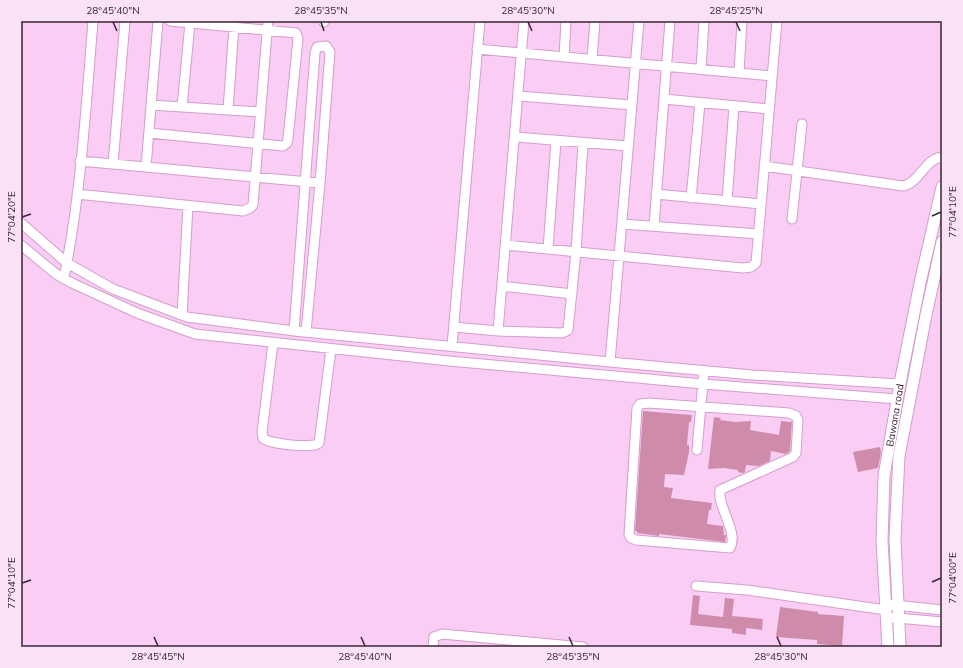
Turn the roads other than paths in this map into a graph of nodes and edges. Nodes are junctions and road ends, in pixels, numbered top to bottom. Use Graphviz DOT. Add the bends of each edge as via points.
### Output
graph roads {
  1 [pos="93,21"];
  2 [pos="125,21"];
  3 [pos="158,21"];
  4 [pos="170,21"];
  5 [pos="480,21"];
  6 [pos="524,21"];
  7 [pos="566,21"];
  8 [pos="595,21"];
  9 [pos="639,21"];
  10 [pos="670,21"];
  11 [pos="704,21"];
  12 [pos="742,21"];
  13 [pos="777,21"];
  14 [pos="190,23"];
  15 [pos="268,25"];
  16 [pos="234,26"];
  17 [pos="477,49"];
  18 [pos="522,53"];
  19 [pos="564,57"];
  20 [pos="592,59"];
  21 [pos="635,63"];
  22 [pos="666,66"];
  23 [pos="701,69"];
  24 [pos="739,72"];
  25 [pos="772,76"];
  26 [pos="519,96"];
  27 [pos="664,99"];
  28 [pos="700,103"];
  29 [pos="151,105"];
  30 [pos="632,105"];
  31 [pos="734,106"];
  32 [pos="182,107"];
  33 [pos="228,110"];
  34 [pos="769,110"];
  35 [pos="260,112"];
  36 [pos="802,124"];
  37 [pos="149,133"];
  38 [pos="516,137"];
  39 [pos="556,141"];
  40 [pos="258,144"];
  41 [pos="583,144"];
  42 [pos="628,146"];
  43 [pos="942,157"];
  44 [pos="80,161"];
  45 [pos="113,164"];
  46 [pos="764,166"];
  47 [pos="146,167"];
  48 [pos="797,171"];
  49 [pos="255,177"];
  50 [pos="306,181"];
  51 [pos="320,183"];
  52 [pos="942,187"];
  53 [pos="77,194"];
  54 [pos="656,194"];
  55 [pos="691,198"];
  56 [pos="727,201"];
  57 [pos="761,204"];
  58 [pos="188,206"];
  59 [pos="792,219"];
  60 [pos="21,223"];
  61 [pos="622,224"];
  62 [pos="654,226"];
  63 [pos="759,234"];
  64 [pos="942,242"];
  65 [pos="21,245"];
  66 [pos="506,245"];
  67 [pos="548,249"];
  68 [pos="576,252"];
  69 [pos="619,256"];
  70 [pos="67,263"];
  71 [pos="938,272"];
  72 [pos="64,278"];
  73 [pos="938,284"];
  74 [pos="502,286"];
  75 [pos="572,294"];
  76 [pos="182,315"];
  77 [pos="454,327"];
  78 [pos="294,331"];
  79 [pos="498,331"];
  80 [pos="306,332"];
  81 [pos="273,343"];
  82 [pos="452,346"];
  83 [pos="331,349"];
  84 [pos="610,362"];
  85 [pos="704,371"];
  86 [pos="703,384"];
  87 [pos="899,384"];
  88 [pos="896,399"];
  89 [pos="701,408"];
  90 [pos="697,450"];
  91 [pos="696,586"];
  92 [pos="897,605"];
  93 [pos="886,610"];
  94 [pos="942,610"];
  95 [pos="898,619"];
  96 [pos="942,622"];
  97 [pos="433,647"];
  98 [pos="583,647"];
  99 [pos="888,647"];
  100 [pos="900,647"];
  1 -- 44 [label="street"];
  2 -- 45 [label="street"];
  3 -- 29 [label="street"];
  4 -- 14 [label="street"];
  5 -- 17 [label="street"];
  6 -- 18 [label="street"];
  7 -- 19 [label="street"];
  8 -- 20 [label="street"];
  9 -- 21 [label="street"];
  10 -- 22 [label="street"];
  11 -- 23 [label="street"];
  12 -- 24 [label="street"];
  13 -- 25 [label="street"];
  14 -- 16 [label="street"];
  14 -- 32 [label="street"];
  15 -- 16 [label="street"];
  15 -- 35 [label="street"];
  15 -- 40 [label="street" via="296,33 298,39 287,143 283,146"];
  16 -- 33 [label="street"];
  17 -- 18 [label="street"];
  17 -- 77 [label="street"];
  18 -- 19 [label="street"];
  18 -- 26 [label="street"];
  19 -- 20 [label="street"];
  20 -- 21 [label="street"];
  21 -- 22 [label="street"];
  21 -- 30 [label="street"];
  22 -- 23 [label="street"];
  22 -- 27 [label="street"];
  23 -- 24 [label="street"];
  24 -- 25 [label="street"];
  25 -- 34 [label="street"];
  26 -- 30 [label="street"];
  26 -- 38 [label="street"];
  27 -- 28 [label="street"];
  27 -- 54 [label="street"];
  28 -- 31 [label="street"];
  28 -- 55 [label="street"];
  29 -- 32 [label="street"];
  29 -- 37 [label="street"];
  30 -- 42 [label="street"];
  31 -- 34 [label="street"];
  31 -- 56 [label="street"];
  32 -- 33 [label="street"];
  33 -- 35 [label="street"];
  34 -- 46 [label="street"];
  35 -- 40 [label="street"];
  36 -- 48 [label="street"];
  37 -- 40 [label="street"];
  37 -- 47 [label="street"];
  38 -- 39 [label="street"];
  38 -- 66 [label="street"];
  39 -- 41 [label="street"];
  39 -- 67 [label="street"];
  40 -- 49 [label="street"];
  41 -- 42 [label="street"];
  41 -- 68 [label="street"];
  42 -- 61 [label="street"];
  43 -- 48 [label="street" via="931,161 913,181 903,186"];
  44 -- 45 [label="street"];
  44 -- 53 [label="street"];
  45 -- 47 [label="street"];
  46 -- 48 [label="street"];
  46 -- 57 [label="street"];
  47 -- 49 [label="street"];
  48 -- 59 [label="street"];
  49 -- 50 [label="street"];
  49 -- 58 [label="street" via="252,205 247,210"];
  50 -- 51 [label="street"];
  50 -- 51 [label="street" via="315,53 317,47 326,46 330,52"];
  50 -- 78 [label="street"];
  51 -- 80 [label="street"];
  52 -- 87 [label="main road, Bawana road"];
  53 -- 58 [label="street"];
  53 -- 70 [label="street"];
  54 -- 55 [label="street"];
  54 -- 62 [label="street"];
  55 -- 56 [label="street"];
  56 -- 57 [label="street"];
  57 -- 63 [label="street"];
  58 -- 76 [label="street"];
  60 -- 70 [label="street"];
  61 -- 62 [label="street"];
  61 -- 69 [label="street"];
  62 -- 63 [label="street"];
  63 -- 69 [label="street" via="756,263 750,267"];
  64 -- 71 [label="main road, Bawana road"];
  65 -- 72 [label="street"];
  66 -- 67 [label="street"];
  66 -- 74 [label="street"];
  67 -- 68 [label="street"];
  68 -- 69 [label="street"];
  68 -- 75 [label="street"];
  69 -- 84 [label="street"];
  70 -- 72 [label="street"];
  70 -- 76 [label="street" via="113,289"];
  71 -- 73 [label="main road, Bawana road"];
  72 -- 81 [label="street" via="115,303 187,332"];
  73 -- 92 [label="main road, Bawana road" via="899,456 895,539"];
  74 -- 75 [label="street"];
  74 -- 79 [label="street"];
  75 -- 79 [label="street" via="569,325 565,332"];
  76 -- 78 [label="street"];
  77 -- 79 [label="street"];
  77 -- 82 [label="street"];
  78 -- 80 [label="street"];
  80 -- 82 [label="street"];
  81 -- 83 [label="street"];
  81 -- 83 [label="street" via="262,432 263,438 269,442 312,446 319,443"];
  82 -- 84 [label="street"];
  83 -- 86 [label="street"];
  84 -- 85 [label="street"];
  85 -- 86 [label="street"];
  85 -- 87 [label="street"];
  86 -- 88 [label="street"];
  86 -- 89 [label="street"];
  87 -- 88 [label="main road, Bawana road"];
  88 -- 93 [label="main road, Bawana road" via="884,476 882,541"];
  89 -- 89 [label="street" via="649,403 640,404 637,408 628,528 631,538 730,548 732,542 720,490 793,457 796,453 798,420 794,414"];
  89 -- 90 [label="street"];
  91 -- 93 [label="street" via="747,590"];
  92 -- 93 [label="street"];
  92 -- 94 [label="street"];
  92 -- 95 [label="main road, Bawana road"];
  93 -- 95 [label="street"];
  93 -- 99 [label="main road, Bawana road"];
  95 -- 96 [label="street"];
  95 -- 100 [label="main road, Bawana road"];
  97 -- 98 [label="street" via="434,638 442,634"];
}
